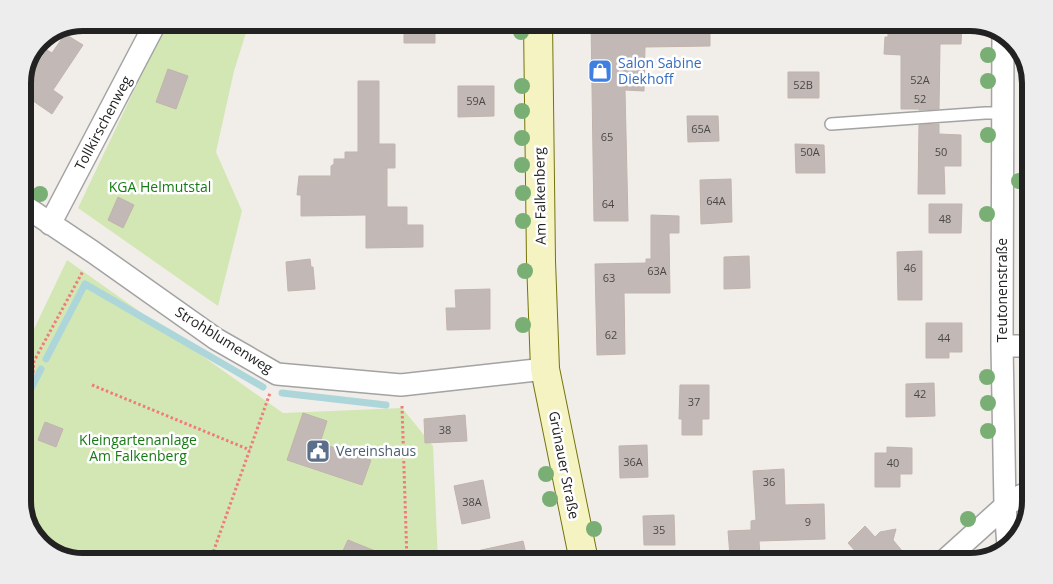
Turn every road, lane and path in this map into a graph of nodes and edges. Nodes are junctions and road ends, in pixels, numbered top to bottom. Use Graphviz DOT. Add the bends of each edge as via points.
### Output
graph roads {
  1 [pos="151,31"];
  2 [pos="538,31"];
  3 [pos="1003,43"];
  4 [pos="1003,113"];
  5 [pos="831,124"];
  6 [pos="31,211"];
  7 [pos="50,224"];
  8 [pos="93,252"];
  9 [pos="1002,346"];
  10 [pos="1022,346"];
  11 [pos="545,369"];
  12 [pos="277,374"];
  13 [pos="31,376"];
  14 [pos="92,385"];
  15 [pos="401,385"];
  16 [pos="250,450"];
  17 [pos="1022,495"];
  18 [pos="1005,506"];
  19 [pos="1007,536"];
  20 [pos="213,553"];
  21 [pos="406,553"];
  22 [pos="582,553"];
  23 [pos="954,553"];
  1 -- 7 [label="street, Tollkirschenweg"];
  2 -- 11 [label="street, Am Falkenberg"];
  3 -- 4 [label="street, Teutonenstraße"];
  4 -- 5 [label="lane"];
  4 -- 9 [label="street, Teutonenstraße"];
  6 -- 7 [label="street, Strohblumenweg"];
  7 -- 8 [label="street, Strohblumenweg"];
  8 -- 12 [label="street, Strohblumenweg" via="216,339"];
  8 -- 13 [label="path" via="34,361"];
  9 -- 10 [label="street"];
  9 -- 18 [label="street, Teutonenstraße"];
  11 -- 15 [label="street, Strohblumenweg"];
  11 -- 22 [label="street, Grünauer Straße"];
  12 -- 15 [label="street, Strohblumenweg"];
  12 -- 16 [label="path"];
  14 -- 16 [label="path"];
  15 -- 21 [label="path"];
  16 -- 20 [label="path"];
  17 -- 18 [label="street"];
  18 -- 19 [label="street, Teutonenstraße"];
  18 -- 23 [label="street"];
}
